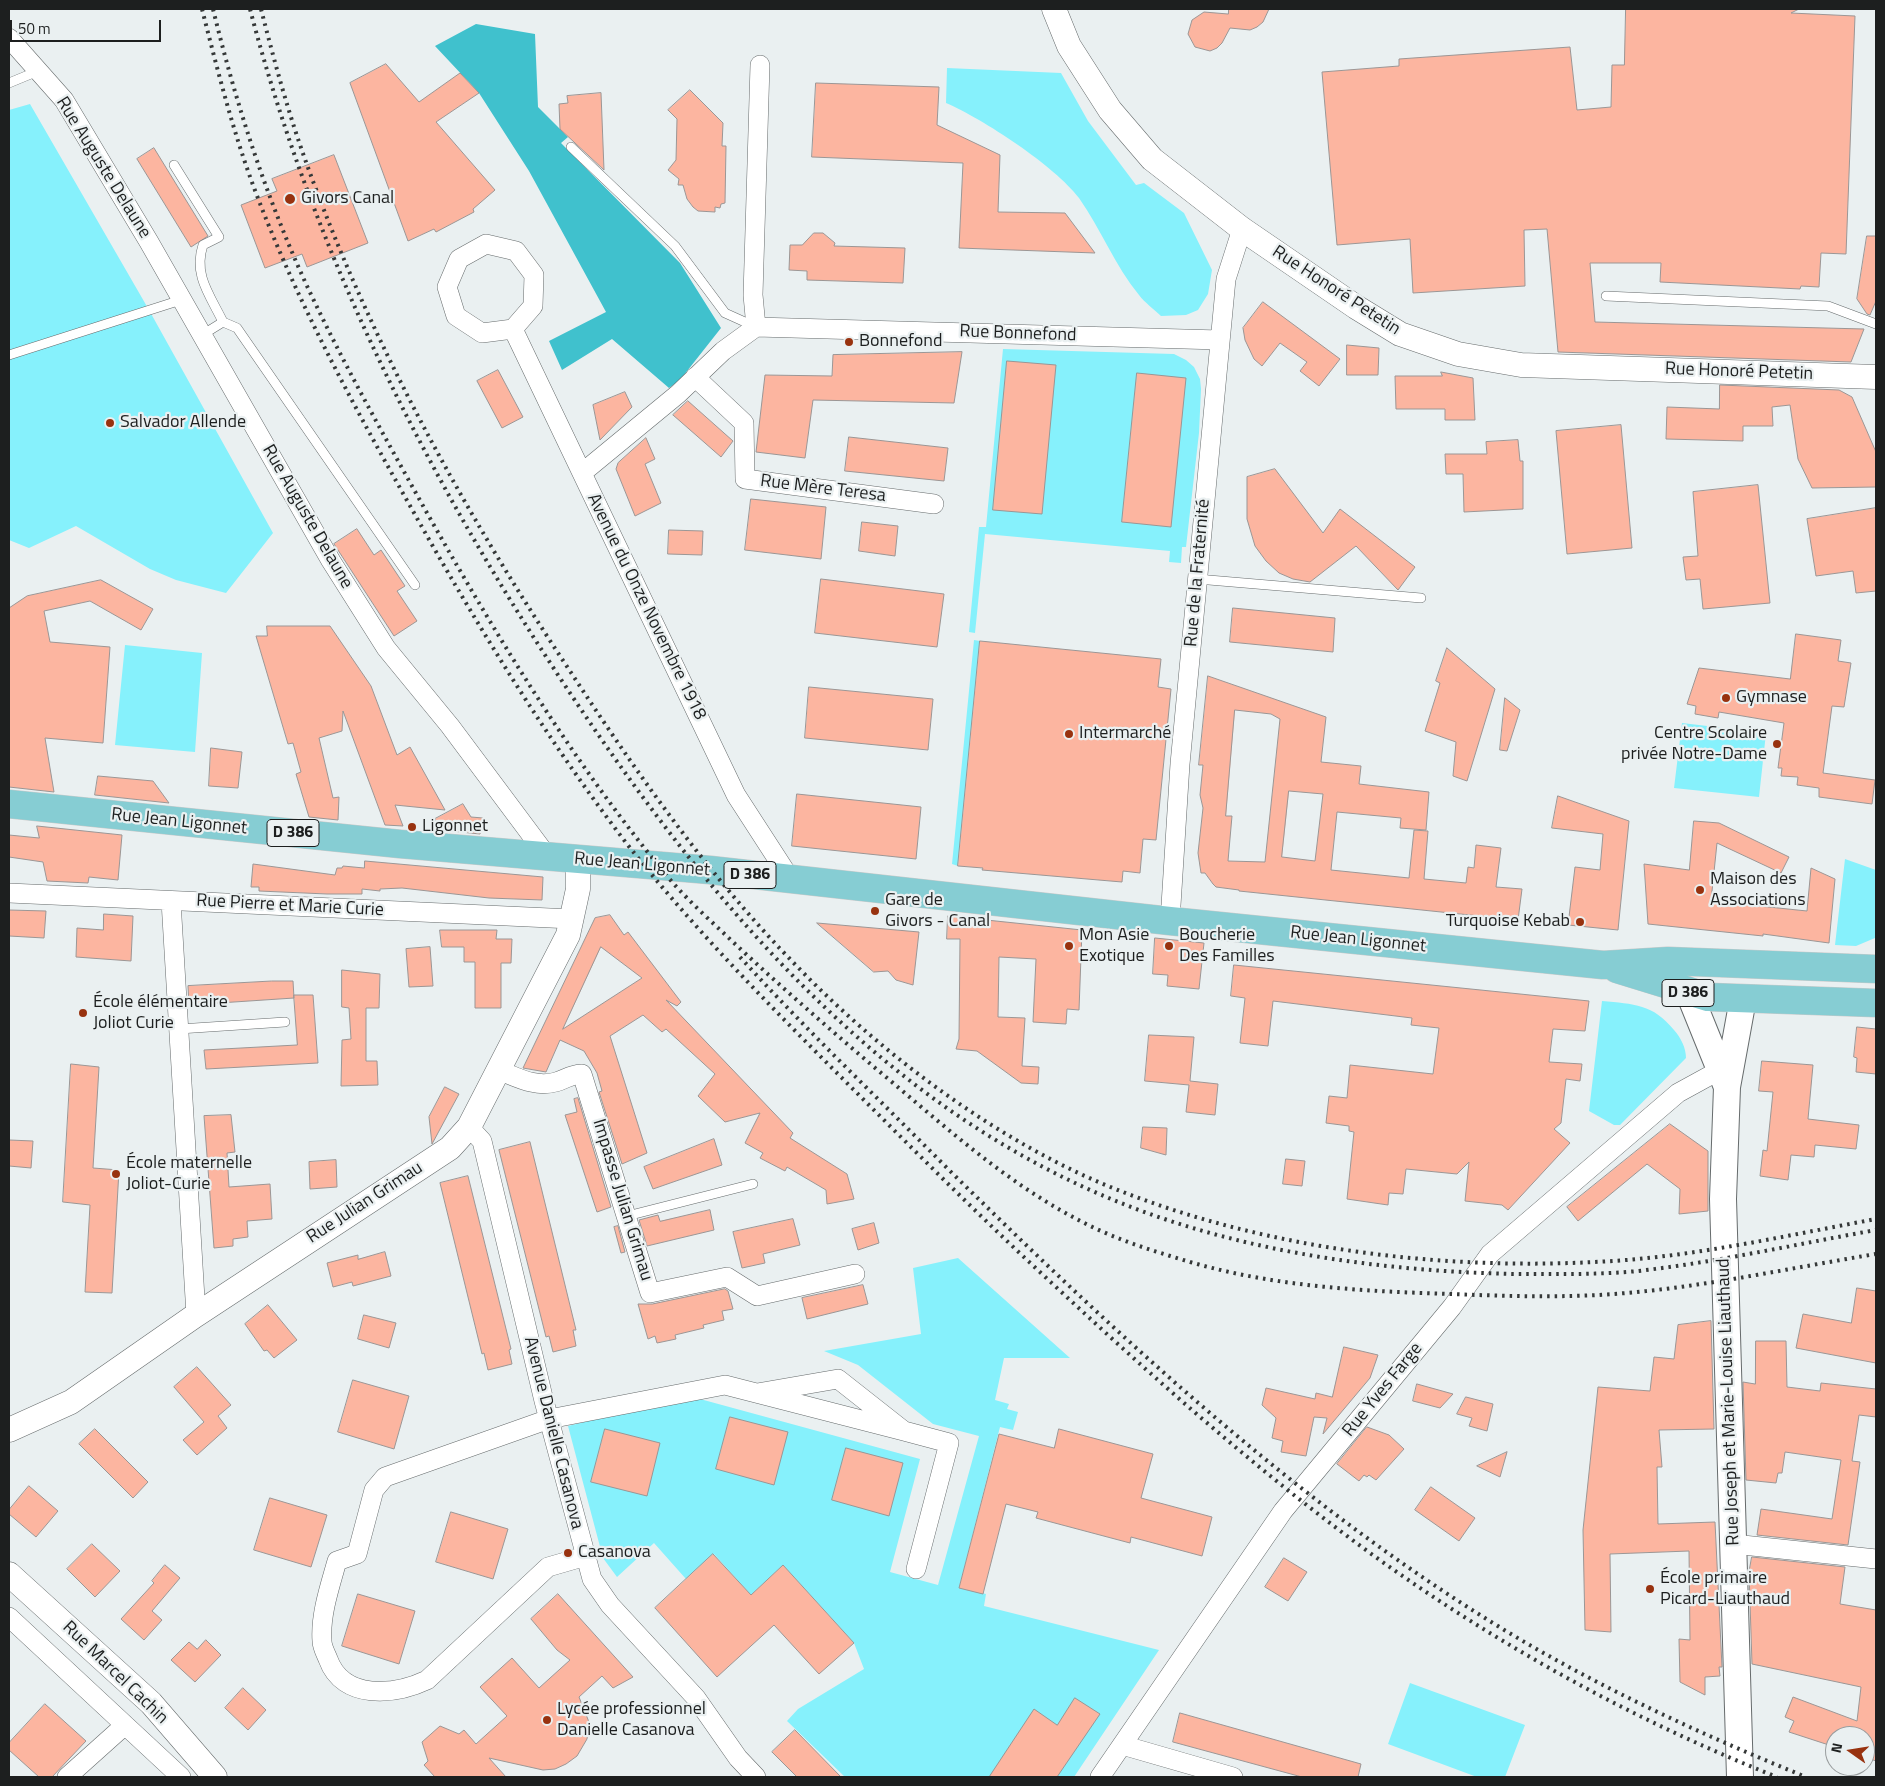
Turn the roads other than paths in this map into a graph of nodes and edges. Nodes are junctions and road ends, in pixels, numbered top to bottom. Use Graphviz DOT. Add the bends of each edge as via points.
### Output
graph roads {
  1 [pos="1054,9"];
  2 [pos="9,38"];
  3 [pos="760,65"];
  4 [pos="38,71"];
  5 [pos="9,83"];
  6 [pos="571,147"];
  7 [pos="174,165"];
  8 [pos="1242,229"];
  9 [pos="1606,296"];
  10 [pos="182,300"];
  11 [pos="223,322"];
  12 [pos="1876,324"];
  13 [pos="756,327"];
  14 [pos="513,329"];
  15 [pos="202,335"];
  16 [pos="1220,340"];
  17 [pos="9,355"];
  18 [pos="1876,376"];
  19 [pos="695,377"];
  20 [pos="582,474"];
  21 [pos="934,504"];
  22 [pos="1197,579"];
  23 [pos="415,585"];
  24 [pos="1421,598"];
  25 [pos="9,804"];
  26 [pos="547,856"];
  27 [pos="578,859"];
  28 [pos="791,880"];
  29 [pos="9,893"];
  30 [pos="171,901"];
  31 [pos="572,919"];
  32 [pos="1170,921"];
  33 [pos="1719,962"];
  34 [pos="1603,964"];
  35 [pos="1876,969"];
  36 [pos="1689,993"];
  37 [pos="1743,999"];
  38 [pos="1876,1003"];
  39 [pos="285,1022"];
  40 [pos="179,1029"];
  41 [pos="498,1070"];
  42 [pos="1726,1075"];
  43 [pos="469,1127"];
  44 [pos="753,1184"];
  45 [pos="627,1216"];
  46 [pos="856,1274"];
  47 [pos="196,1315"];
  48 [pos="757,1392"];
  49 [pos="549,1420"];
  50 [pos="9,1430"];
  51 [pos="904,1431"];
  52 [pos="1733,1544"];
  53 [pos="586,1556"];
  54 [pos="1876,1559"];
  55 [pos="916,1569"];
  56 [pos="9,1574"];
  57 [pos="9,1618"];
  58 [pos="125,1725"];
  59 [pos="1122,1745"];
  60 [pos="67,1777"];
  61 [pos="181,1777"];
  62 [pos="214,1777"];
  63 [pos="756,1777"];
  64 [pos="1100,1777"];
  65 [pos="1233,1777"];
  66 [pos="1740,1777"];
  1 -- 8 [label="street, Rue Honoré Petetin" via="1069,46 1110,110 1152,159"];
  2 -- 4 [label="street, Rue Auguste Delaune"];
  3 -- 13 [label="street"];
  4 -- 5 [label="lane"];
  4 -- 10 [label="street, Rue Auguste Delaune" via="64,100"];
  6 -- 13 [label="lane" via="675,246 725,313"];
  7 -- 11 [label="lane" via="219,236 204,245 198,260 200,275"];
  8 -- 16 [label="street, Rue de la Fraternité" via="1226,279"];
  8 -- 18 [label="street, Rue Honoré Petetin" via="1400,334 1458,354 1521,365"];
  9 -- 12 [label="lane" via="1828,306"];
  10 -- 15 [label="street, Rue Auguste Delaune"];
  10 -- 17 [label="lane"];
  11 -- 15 [label="lane"];
  11 -- 23 [label="lane" via="237,328 252,347"];
  13 -- 16 [label="street, Rue Bonnefond"];
  13 -- 19 [label="street" via="723,350"];
  14 -- 14 [label="street" via="533,306 534,275 516,251 486,244 459,258 447,287 456,316 482,333"];
  14 -- 20 [label="street, Avenue du Onze Novembre 1918"];
  15 -- 26 [label="street, Rue Auguste Delaune" via="331,561 386,648 450,726"];
  16 -- 22 [label="street, Rue de la Fraternité"];
  19 -- 20 [label="street"];
  19 -- 21 [label="street, Rue Mère Teresa" via="744,424 745,479"];
  20 -- 28 [label="street, Avenue du Onze Novembre 1918" via="736,795"];
  22 -- 24 [label="lane"];
  22 -- 32 [label="street, Rue de la Fraternité"];
  25 -- 26 [label="main road, Rue Jean Ligonnet / D 386"];
  26 -- 27 [label="main road, Rue Jean Ligonnet / D 386"];
  27 -- 28 [label="main road, Rue Jean Ligonnet / D 386"];
  27 -- 31 [label="street, Rue Julian Grimau" via="578,889"];
  28 -- 32 [label="main road, Rue Jean Ligonnet / D 386"];
  29 -- 30 [label="street, Rue Pierre et Marie Curie"];
  30 -- 31 [label="street, Rue Pierre et Marie Curie"];
  30 -- 40 [label="street"];
  31 -- 41 [label="street, Rue Julian Grimau" via="568,935"];
  32 -- 34 [label="main road, Rue Jean Ligonnet / D 386"];
  33 -- 34 [label="main road, Rue Jean Ligonnet / D 386"];
  33 -- 35 [label="main road, Rue Jean Ligonnet / D 386"];
  33 -- 36 [label="main road, D 386"];
  33 -- 37 [label="main road, D 386"];
  34 -- 36 [label="main road, Rue Jean Ligonnet / D 386"];
  36 -- 37 [label="main road, Rue Jean Ligonnet / D 386"];
  36 -- 42 [label="main road, Rue Joseph et Marie-Louise Liauthaud"];
  37 -- 38 [label="main road, Rue Jean Ligonnet / D 386"];
  37 -- 42 [label="main road, Rue Joseph et Marie-Louise Liauthaud"];
  39 -- 40 [label="lane"];
  40 -- 47 [label="street"];
  41 -- 43 [label="street, Rue Julian Grimau"];
  41 -- 45 [label="street, Impasse Julian Grimau" via="544,1085 582,1074"];
  42 -- 52 [label="main road, Rue Joseph et Marie-Louise Liauthaud" via="1723,1199"];
  42 -- 59 [label="street, Rue Yves Farge" via="1678,1093 1490,1254 1452,1307 1282,1511"];
  43 -- 47 [label="street, Rue Julian Grimau" via="450,1148"];
  43 -- 49 [label="street, Avenue Danielle Casanova" via="482,1140"];
  44 -- 45 [label="lane"];
  45 -- 46 [label="street, Impasse Julian Grimau" via="650,1293 727,1277 757,1296"];
  47 -- 50 [label="street, Rue Julian Grimau" via="71,1402"];
  48 -- 49 [label="street" via="725,1385"];
  48 -- 51 [label="street"];
  48 -- 51 [label="street" via="838,1379"];
  49 -- 53 [label="street, Avenue Danielle Casanova"];
  49 -- 53 [label="street" via="386,1477 374,1490 357,1554 336,1562 322,1642 330,1665 344,1682 366,1692 408,1689 427,1680 548,1567"];
  51 -- 55 [label="street" via="949,1443"];
  52 -- 54 [label="street"];
  52 -- 66 [label="main road, Rue Joseph et Marie-Louise Liauthaud"];
  53 -- 63 [label="street, Avenue Danielle Casanova" via="592,1579 610,1605 696,1698 738,1758"];
  56 -- 62 [label="street, Rue Marcel Cachin" via="152,1703"];
  57 -- 58 [label="street, Rue Marcel Cachin"];
  58 -- 60 [label="street, Rue Marcel Cachin"];
  58 -- 61 [label="street, Rue Marcel Cachin"];
  59 -- 64 [label="street, Rue Yves Farge"];
  59 -- 65 [label="street"];
}
